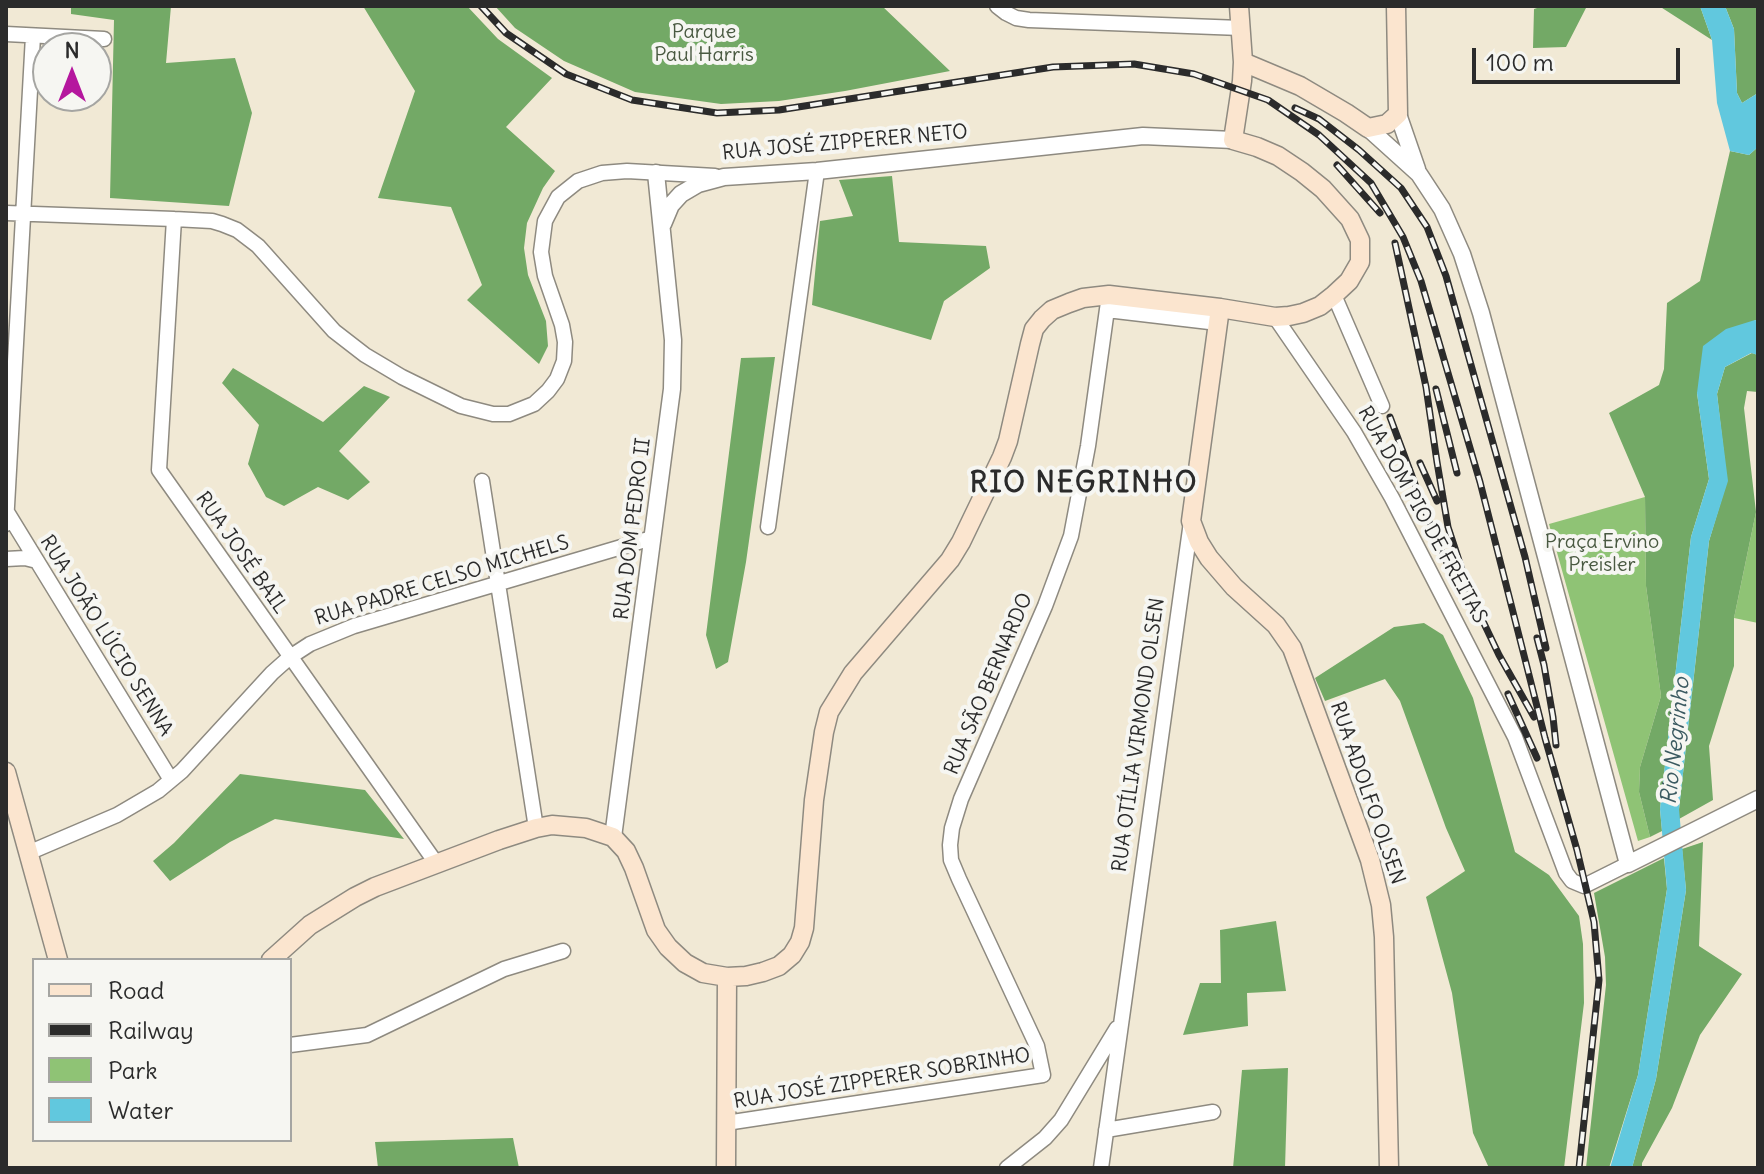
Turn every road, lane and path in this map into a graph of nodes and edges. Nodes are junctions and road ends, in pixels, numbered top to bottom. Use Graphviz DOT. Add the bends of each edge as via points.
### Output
graph roads {
  1 [pos="997,6"];
  2 [pos="1239,6"];
  3 [pos="1396,6"];
  4 [pos="1241,28"];
  5 [pos="6,34"];
  6 [pos="32,36"];
  7 [pos="32,56"];
  8 [pos="1243,62"];
  9 [pos="1398,114"];
  10 [pos="1368,128"];
  11 [pos="1233,140"];
  12 [pos="817,171"];
  13 [pos="656,173"];
  14 [pos="1419,174"];
  15 [pos="724,177"];
  16 [pos="6,213"];
  17 [pos="24,214"];
  18 [pos="174,219"];
  19 [pos="663,226"];
  20 [pos="1334,295"];
  21 [pos="1108,302"];
  22 [pos="1219,315"];
  23 [pos="1275,317"];
  24 [pos="1382,406"];
  25 [pos="482,481"];
  26 [pos="6,512"];
  27 [pos="1191,521"];
  28 [pos="6,524"];
  29 [pos="768,527"];
  30 [pos="652,538"];
  31 [pos="6,559"];
  32 [pos="37,561"];
  33 [pos="499,583"];
  34 [pos="290,657"];
  35 [pos="6,772"];
  36 [pos="171,780"];
  37 [pos="1758,799"];
  38 [pos="536,828"];
  39 [pos="613,837"];
  40 [pos="28,853"];
  41 [pos="436,863"];
  42 [pos="1628,864"];
  43 [pos="563,951"];
  44 [pos="57,958"];
  45 [pos="273,958"];
  46 [pos="727,977"];
  47 [pos="1122,1020"];
  48 [pos="292,1045"];
  49 [pos="1043,1075"];
  50 [pos="1213,1112"];
  51 [pos="726,1123"];
  52 [pos="1106,1130"];
  53 [pos="726,1168"];
  54 [pos="1007,1168"];
  55 [pos="1101,1168"];
  56 [pos="1389,1168"];
  1 -- 4 [label="street" via="1029,20"];
  2 -- 4 [label="main road"];
  3 -- 9 [label="main road"];
  4 -- 8 [label="main road"];
  5 -- 6 [label="street"];
  7 -- 17 [label="street"];
  8 -- 10 [label="main road" via="1300,86"];
  8 -- 11 [label="main road"];
  9 -- 10 [label="main road" via="1387,124"];
  9 -- 14 [label="street"];
  10 -- 14 [label="street"];
  11 -- 12 [label="street, RUA JOSÉ ZIPPERER NETO" via="1143,136"];
  11 -- 20 [label="main road, RUA JOSÉ ZIPPERER NETO" via="1278,156 1302,172 1350,219 1360,240 1360,262"];
  12 -- 15 [label="street, RUA JOSÉ ZIPPERER NETO"];
  12 -- 29 [label="street"];
  13 -- 15 [label="street, RUA JOSÉ ZIPPERER NETO"];
  13 -- 18 [label="street, RUA JOSÉ ZIPPERER NETO" via="602,173 578,181 558,197 545,221 541,252 562,325 564,361 548,391 534,404 509,414 461,406 385,368 334,331 249,238 212,221"];
  13 -- 19 [label="street, RUA DOM PEDRO II"];
  14 -- 42 [label="street" via="1442,209 1472,284"];
  15 -- 19 [label="street" via="681,194"];
  16 -- 17 [label="street, RUA JOSÉ ZIPPERER NETO"];
  17 -- 18 [label="street, RUA JOSÉ ZIPPERER NETO"];
  17 -- 26 [label="street"];
  18 -- 34 [label="street, RUA JOSÉ BAIL" via="159,470"];
  19 -- 30 [label="street, RUA DOM PEDRO II" via="673,365"];
  20 -- 23 [label="main road, RUA JOSÉ ZIPPERER NETO" via="1303,313"];
  20 -- 24 [label="street"];
  21 -- 22 [label="main road"];
  21 -- 46 [label="main road" via="1083,298 1052,310 1034,329 1002,457 961,542 853,673 829,712 800,942 779,966"];
  21 -- 49 [label="street, RUA SÃO BERNARDO" via="1071,536 961,799 950,845 959,879 1037,1046"];
  22 -- 23 [label="main road"];
  22 -- 27 [label="main road, RUA OTÍLIA VIRMOND OLSEN"];
  23 -- 42 [label="street, RUA DOM PIO DE FREITAS" via="1392,498 1515,737 1566,873 1584,886"];
  25 -- 33 [label="street"];
  26 -- 28 [label="street"];
  26 -- 32 [label="street, RUA JOÃO LÚCIO SENNA"];
  27 -- 47 [label="street, RUA OTÍLIA VIRMOND OLSEN"];
  27 -- 56 [label="main road, RUA ADOLFO OLSEN" via="1209,558 1292,648 1370,860 1384,937"];
  30 -- 33 [label="street, RUA PADRE CELSO MICHELS"];
  30 -- 39 [label="street, RUA DOM PEDRO II"];
  31 -- 32 [label="street"];
  32 -- 36 [label="street, RUA JOÃO LÚCIO SENNA"];
  33 -- 34 [label="street, RUA PADRE CELSO MICHELS" via="354,626"];
  33 -- 38 [label="street"];
  34 -- 36 [label="street, RUA PADRE CELSO MICHELS"];
  34 -- 41 [label="street, RUA JOSÉ BAIL"];
  35 -- 40 [label="main road"];
  36 -- 40 [label="street, RUA PADRE CELSO MICHELS" via="117,815"];
  37 -- 42 [label="street, RUA DOM PIO DE FREITAS"];
  38 -- 39 [label="main road" via="586,828"];
  38 -- 41 [label="main road"];
  39 -- 46 [label="main road" via="626,851 656,930 668,947 703,973"];
  40 -- 44 [label="main road"];
  41 -- 45 [label="main road" via="335,908"];
  43 -- 48 [label="street" via="504,969 367,1035"];
  46 -- 51 [label="main road"];
  47 -- 52 [label="street, RUA OTÍLIA VIRMOND OLSEN"];
  47 -- 54 [label="street" via="1061,1120"];
  49 -- 51 [label="street, RUA JOSÉ ZIPPERER SOBRINHO"];
  50 -- 52 [label="street"];
  51 -- 53 [label="main road"];
  52 -- 55 [label="street, RUA OTÍLIA VIRMOND OLSEN"];
}
